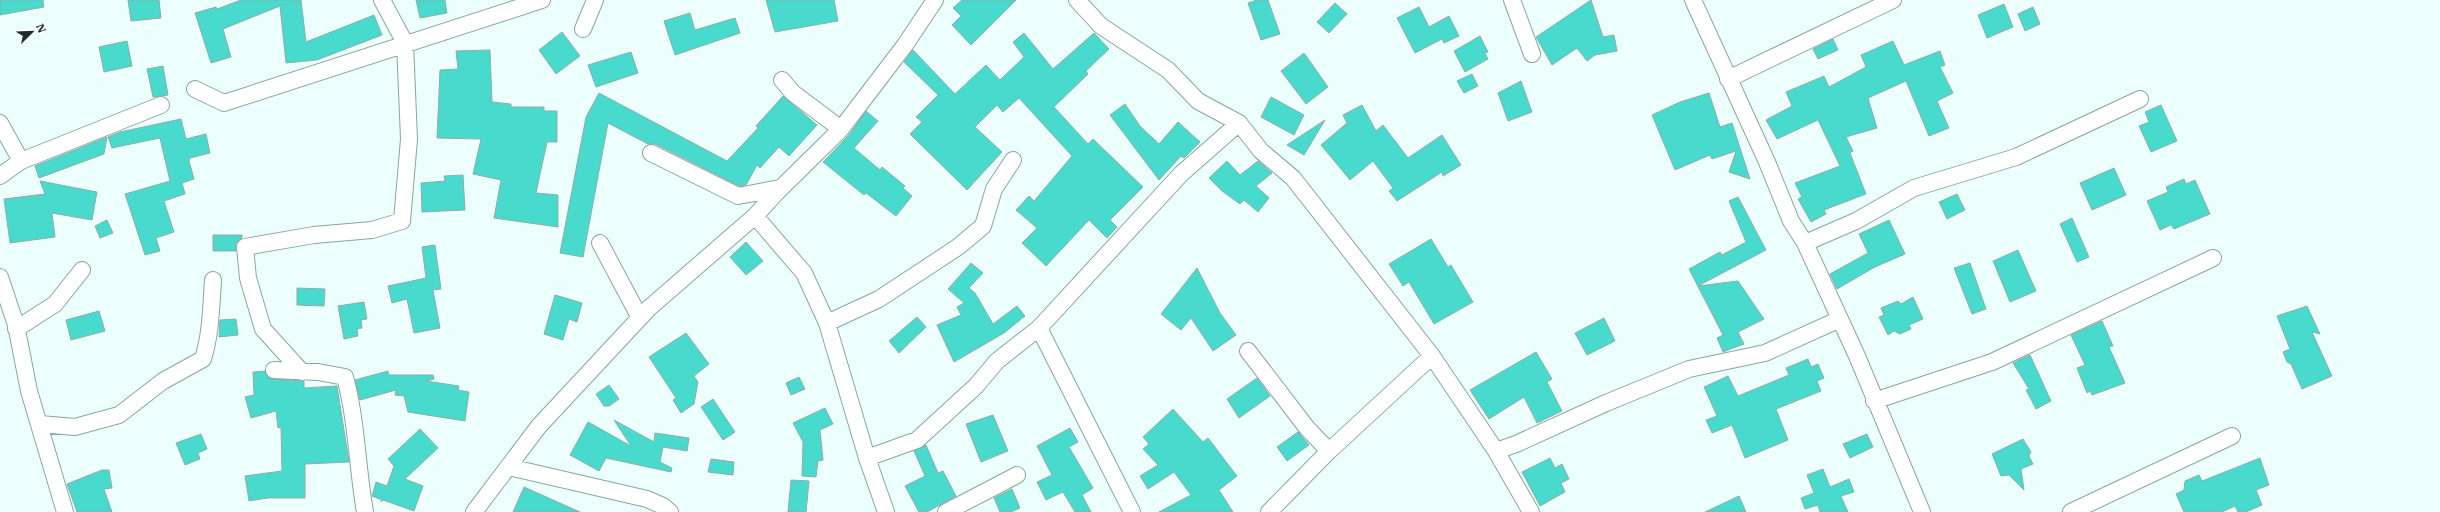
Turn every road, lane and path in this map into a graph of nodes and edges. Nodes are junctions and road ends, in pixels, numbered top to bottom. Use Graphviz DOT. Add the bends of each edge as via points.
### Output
graph roads {
  1 [pos="382,0"];
  2 [pos="542,0"];
  3 [pos="595,0"];
  4 [pos="935,0"];
  5 [pos="1077,0"];
  6 [pos="1512,0"];
  7 [pos="1693,0"];
  8 [pos="1893,0"];
  9 [pos="583,29"];
  10 [pos="405,43"];
  11 [pos="1532,54"];
  12 [pos="1728,79"];
  13 [pos="782,80"];
  14 [pos="195,89"];
  15 [pos="2140,99"];
  16 [pos="161,105"];
  17 [pos="0,123"];
  18 [pos="1239,123"];
  19 [pos="841,129"];
  20 [pos="651,154"];
  21 [pos="1013,160"];
  22 [pos="20,161"];
  23 [pos="0,176"];
  24 [pos="780,188"];
  25 [pos="755,216"];
  26 [pos="600,243"];
  27 [pos="1805,243"];
  28 [pos="2213,258"];
  29 [pos="82,270"];
  30 [pos="0,277"];
  31 [pos="213,280"];
  32 [pos="640,318"];
  33 [pos="1840,319"];
  34 [pos="827,323"];
  35 [pos="1039,328"];
  36 [pos="16,329"];
  37 [pos="1248,351"];
  38 [pos="1432,356"];
  39 [pos="274,370"];
  40 [pos="302,372"];
  41 [pos="1874,401"];
  42 [pos="40,424"];
  43 [pos="2232,436"];
  44 [pos="1329,451"];
  45 [pos="1496,451"];
  46 [pos="867,458"];
  47 [pos="509,467"];
  48 [pos="1018,475"];
  49 [pos="65,512"];
  50 [pos="365,512"];
  51 [pos="474,512"];
  52 [pos="670,512"];
  53 [pos="886,512"];
  54 [pos="946,512"];
  55 [pos="1132,512"];
  56 [pos="1269,512"];
  57 [pos="1531,512"];
  58 [pos="1922,512"];
  59 [pos="2071,512"];
  1 -- 10 [label="street"];
  2 -- 10 [label="street" via="450,31"];
  3 -- 9 [label="street"];
  4 -- 19 [label="street" via="905,45"];
  5 -- 18 [label="street" via="1101,26 1168,70 1198,101"];
  6 -- 11 [label="street"];
  7 -- 12 [label="street"];
  8 -- 12 [label="street"];
  10 -- 14 [label="street" via="224,103"];
  10 -- 40 [label="street" via="409,138 402,221 372,230 314,235 245,247 248,278 263,329"];
  12 -- 27 [label="street" via="1791,221"];
  13 -- 19 [label="street" via="793,93"];
  15 -- 27 [label="street" via="2016,156 1914,188 1856,221"];
  16 -- 22 [label="street"];
  17 -- 22 [label="street"];
  18 -- 35 [label="street" via="1181,174"];
  18 -- 38 [label="street" via="1261,151 1293,178"];
  19 -- 24 [label="street"];
  20 -- 24 [label="street" via="738,196"];
  21 -- 34 [label="street" via="994,190 983,226 958,247 879,299"];
  22 -- 23 [label="street"];
  24 -- 25 [label="street"];
  25 -- 32 [label="street"];
  25 -- 34 [label="street" via="804,273"];
  26 -- 32 [label="street"];
  27 -- 33 [label="street"];
  28 -- 41 [label="street" via="1992,362"];
  29 -- 36 [label="street" via="55,304"];
  30 -- 36 [label="street"];
  31 -- 42 [label="street" via="210,335 203,359 163,381 119,415 75,427"];
  32 -- 47 [label="street" via="539,426"];
  33 -- 41 [label="street"];
  33 -- 45 [label="street" via="1765,353 1689,369"];
  34 -- 46 [label="street"];
  35 -- 46 [label="street" via="997,361 976,386 917,440"];
  35 -- 55 [label="street"];
  36 -- 42 [label="street" via="28,392"];
  37 -- 44 [label="street" via="1307,428"];
  38 -- 44 [label="street"];
  38 -- 45 [label="street"];
  39 -- 40 [label="street"];
  40 -- 50 [label="street" via="345,377 353,407 359,481"];
  41 -- 58 [label="street"];
  42 -- 49 [label="street"];
  43 -- 59 [label="street"];
  44 -- 56 [label="street"];
  45 -- 57 [label="street"];
  46 -- 53 [label="street"];
  47 -- 51 [label="street"];
  47 -- 52 [label="street" via="647,499"];
  48 -- 54 [label="street"];
}
